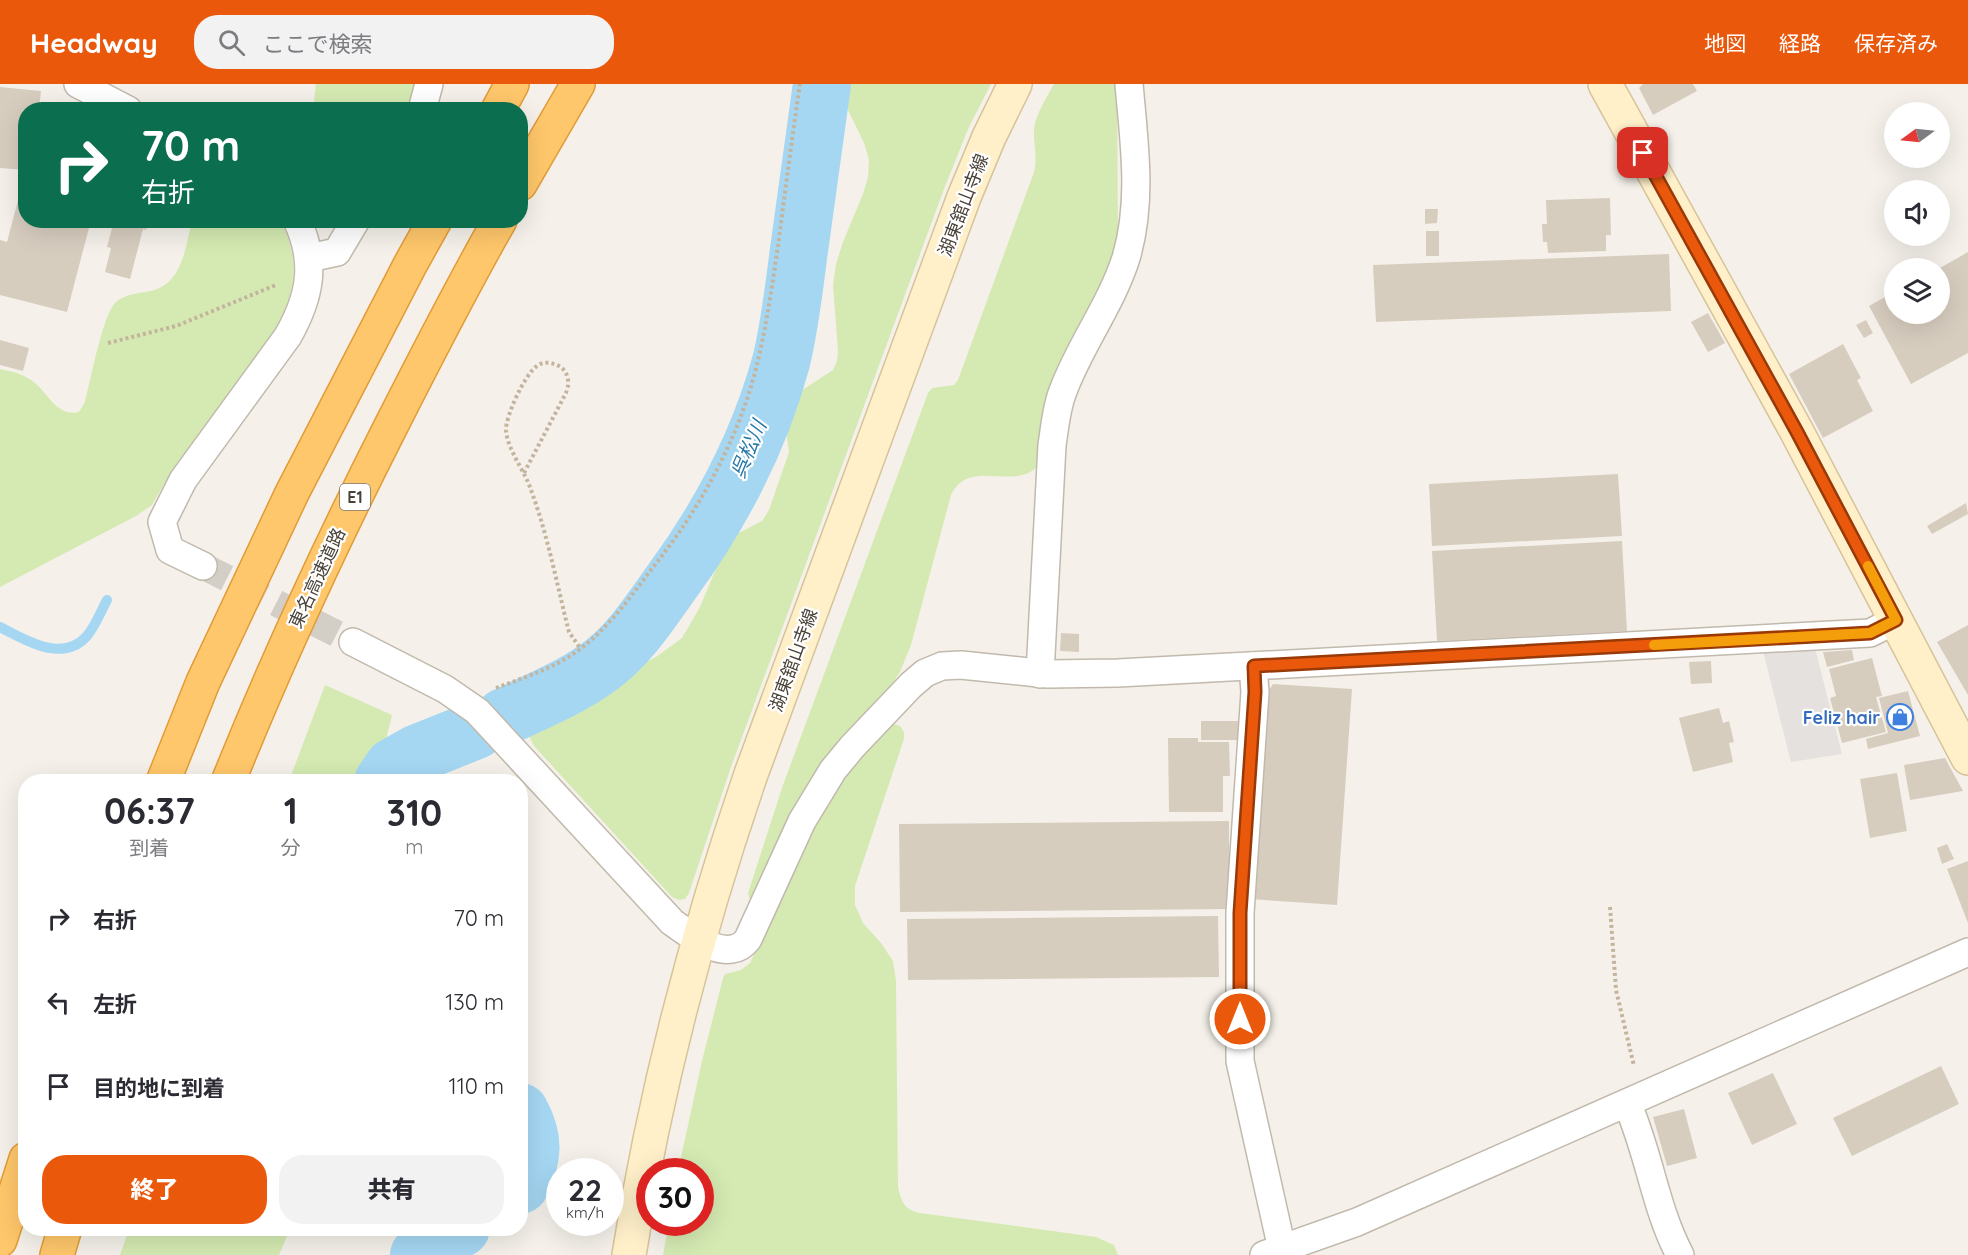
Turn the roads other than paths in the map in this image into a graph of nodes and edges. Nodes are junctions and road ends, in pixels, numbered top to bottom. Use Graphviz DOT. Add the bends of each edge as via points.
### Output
graph roads {
  1 [pos="78,84"];
  2 [pos="429,84"];
  3 [pos="440,84"];
  4 [pos="512,84"];
  5 [pos="578,84"];
  6 [pos="1015,84"];
  7 [pos="1130,84"];
  8 [pos="1605,84"];
  9 [pos="113,102"];
  10 [pos="424,102"];
  11 [pos="502,102"];
  12 [pos="528,170"];
  13 [pos="301,228"];
  14 [pos="351,228"];
  15 [pos="431,228"];
  16 [pos="495,228"];
  17 [pos="308,269"];
  18 [pos="203,566"];
  19 [pos="1896,620"];
  20 [pos="353,642"];
  21 [pos="1254,666"];
  22 [pos="1040,674"];
  23 [pos="1968,758"];
  24 [pos="166,774"];
  25 [pos="231,774"];
  26 [pos="698,942"];
  27 [pos="1968,952"];
  28 [pos="1636,1099"];
  29 [pos="18,1184"];
  30 [pos="63,1236"];
  31 [pos="0,1240"];
  32 [pos="1273,1252"];
  33 [pos="57,1255"];
  34 [pos="629,1255"];
  35 [pos="1680,1255"];
  1 -- 9 [label="street"];
  2 -- 3 [label="street"];
  2 -- 10 [label="street"];
  4 -- 11 [label="highway"];
  5 -- 12 [label="highway"];
  6 -- 26 [label="main road, 湖東舘山寺線" via="964,197 751,774"];
  7 -- 22 [label="street" via="1137,194 1134,226 1114,289 1063,391 1056,418"];
  8 -- 19 [label="main road"];
  13 -- 17 [label="street"];
  14 -- 17 [label="street" via="337,252"];
  15 -- 24 [label="highway" via="292,493 203,682"];
  16 -- 25 [label="highway, 東名高速道路 / E1" via="342,523"];
  17 -- 18 [label="street" via="301,312 288,336 183,480 162,522 170,550"];
  19 -- 21 [label="street" via="1870,633"];
  19 -- 23 [label="main road"];
  20 -- 26 [label="street" via="472,707 672,922"];
  21 -- 22 [label="street"];
  21 -- 32 [label="street" via="1240,913 1240,1061"];
  22 -- 26 [label="street" via="961,665 942,666 925,673 852,747 828,778 802,821 742,946 734,950"];
  26 -- 34 [label="main road, 湖東舘山寺線" via="652,1124"];
  27 -- 28 [label="street"];
  28 -- 32 [label="street" via="1357,1222"];
  28 -- 35 [label="street" via="1636,1123"];
  29 -- 31 [label="highway"];
  30 -- 33 [label="highway"];
}
